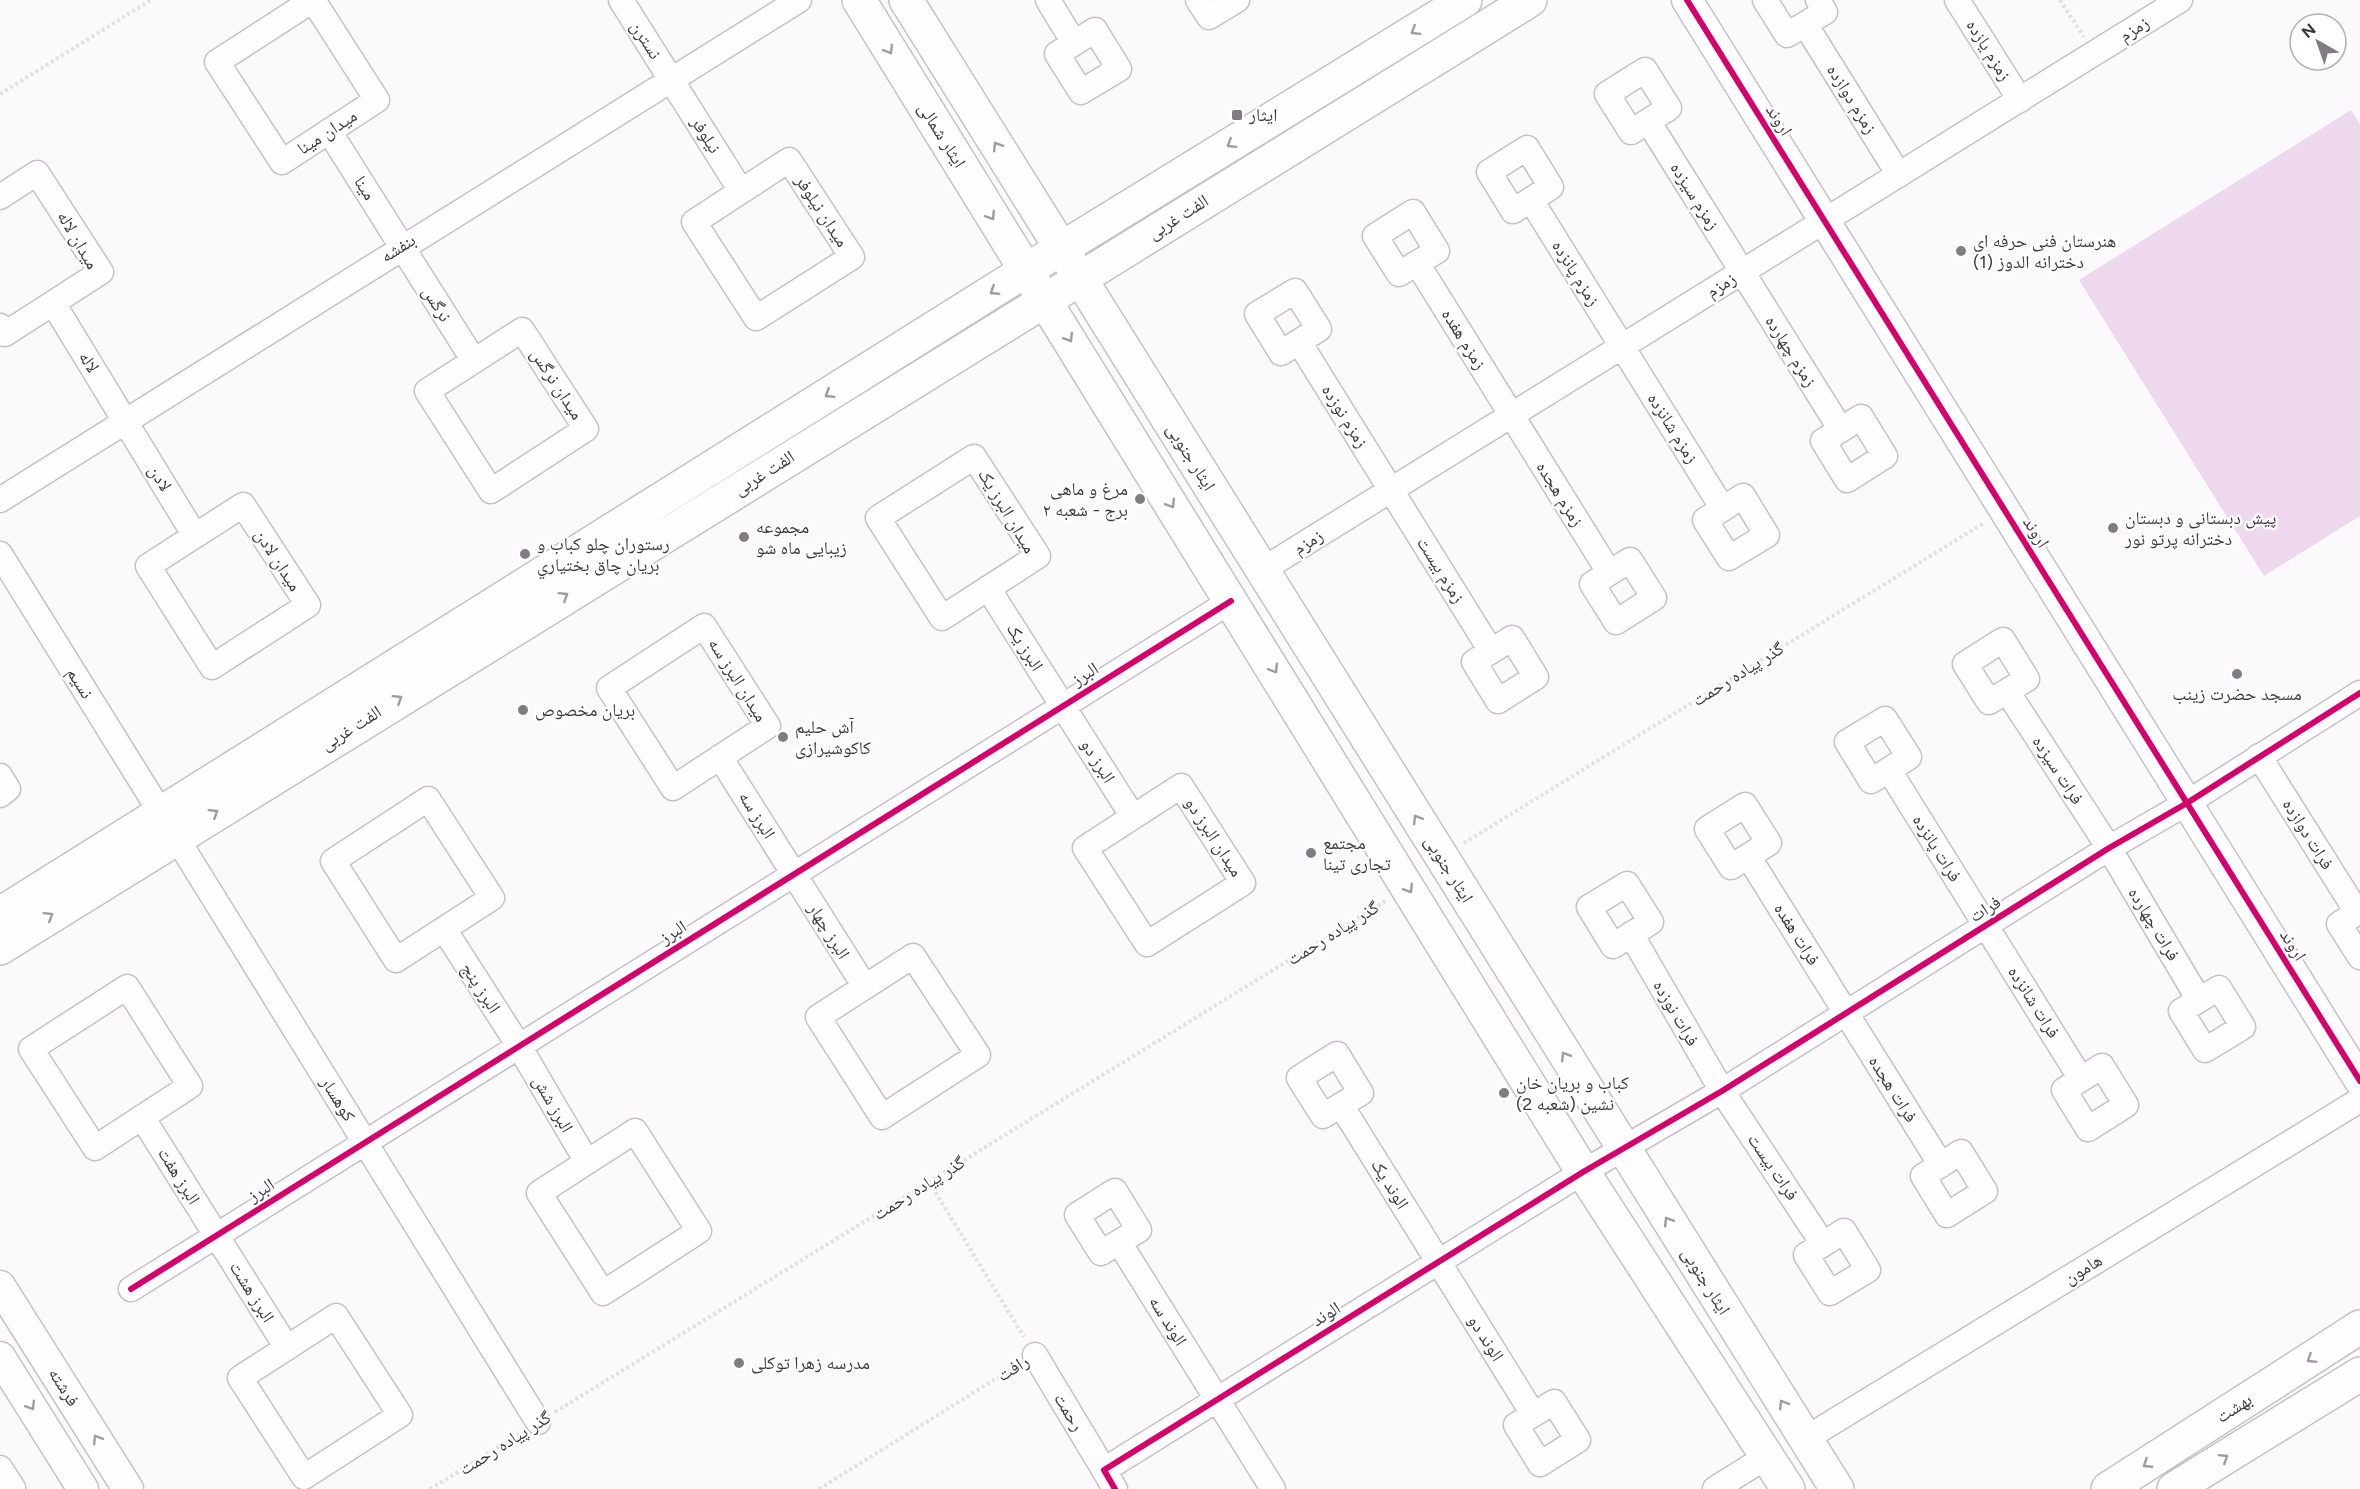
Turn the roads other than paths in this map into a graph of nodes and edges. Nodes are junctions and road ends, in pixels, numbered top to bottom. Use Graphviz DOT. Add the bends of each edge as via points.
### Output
graph roads {
  1 [pos="313,0"];
  2 [pos="621,0"];
  3 [pos="799,0"];
  4 [pos="858,0"];
  5 [pos="906,0"];
  6 [pos="1048,0"];
  7 [pos="1198,0"];
  8 [pos="1237,0"];
  9 [pos="1465,0"];
  10 [pos="1530,0"];
  11 [pos="1687,0"];
  12 [pos="1766,0"];
  13 [pos="1818,0"];
  14 [pos="1957,0"];
  15 [pos="2170,2"];
  16 [pos="1805,24"];
  17 [pos="1074,43"];
  18 [pos="671,80"];
  19 [pos="2020,100"];
  20 [pos="1648,121"];
  21 [pos="329,131"];
  22 [pos="1899,175"];
  23 [pos="741,191"];
  24 [pos="0,197"];
  25 [pos="1531,200"];
  26 [pos="1825,221"];
  27 [pos="401,246"];
  28 [pos="1061,249"];
  29 [pos="1417,263"];
  30 [pos="1025,271"];
  31 [pos="1742,272"];
  32 [pos="1078,279"];
  33 [pos="1045,299"];
  34 [pos="53,303"];
  35 [pos="0,326"];
  36 [pos="1299,342"];
  37 [pos="1622,347"];
  38 [pos="474,361"];
  39 [pos="1512,415"];
  40 [pos="125,422"];
  41 [pos="1840,430"];
  42 [pos="1391,490"];
  43 [pos="0,500"];
  44 [pos="1723,509"];
  45 [pos="195,536"];
  46 [pos="0,554"];
  47 [pos="1262,570"];
  48 [pos="1609,572"];
  49 [pos="988,588"];
  50 [pos="1231,601"];
  51 [pos="1491,651"];
  52 [pos="2007,691"];
  53 [pos="2360,693"];
  54 [pos="1062,706"];
  55 [pos="2259,756"];
  56 [pos="720,757"];
  57 [pos="1889,770"];
  58 [pos="0,776"];
  59 [pos="0,795"];
  60 [pos="2187,803"];
  61 [pos="1133,817"];
  62 [pos="168,825"];
  63 [pos="2109,848"];
  64 [pos="1749,856"];
  65 [pos="794,874"];
  66 [pos="2358,911"];
  67 [pos="0,914"];
  68 [pos="1986,926"];
  69 [pos="444,929"];
  70 [pos="1631,934"];
  71 [pos="0,948"];
  72 [pos="2360,957"];
  73 [pos="865,987"];
  74 [pos="2199,1000"];
  75 [pos="1846,1013"];
  76 [pos="519,1046"];
  77 [pos="2081,1079"];
  78 [pos="2360,1081"];
  79 [pos="1722,1091"];
  80 [pos="2360,1100"];
  81 [pos="1341,1105"];
  82 [pos="142,1117"];
  83 [pos="365,1143"];
  84 [pos="1624,1148"];
  85 [pos="587,1162"];
  86 [pos="1941,1165"];
  87 [pos="1583,1172"];
  88 [pos="216,1235"];
  89 [pos="1119,1242"];
  90 [pos="1823,1244"];
  91 [pos="1439,1262"];
  92 [pos="0,1286"];
  93 [pos="131,1289"];
  94 [pos="2360,1327"];
  95 [pos="287,1348"];
  96 [pos="1035,1355"];
  97 [pos="0,1357"];
  98 [pos="2360,1374"];
  99 [pos="1217,1400"];
  100 [pos="1533,1414"];
  101 [pos="538,1422"];
  102 [pos="1805,1439"];
  103 [pos="1766,1457"];
  104 [pos="0,1468"];
  105 [pos="1110,1479"];
  106 [pos="11,1489"];
  107 [pos="82,1489"];
  108 [pos="128,1489"];
  109 [pos="1273,1489"];
  110 [pos="1715,1489"];
  111 [pos="1788,1489"];
  112 [pos="1837,1489"];
  113 [pos="2108,1489"];
  114 [pos="2174,1489"];
  1 -- 21 [label="street, میدان مینا" via="377,100"];
  1 -- 21 [label="street, میدان مینا" via="217,62 282,162"];
  2 -- 18 [label="street, نسترن"];
  3 -- 18 [label="street, بنفشه"];
  4 -- 30 [label="main road, ایثار شمالی, one-way"];
  28 -- 5 [label="main road, one-way"];
  6 -- 17 [label="street"];
  7 -- 8 [label="street" via="1209,17"];
  9 -- 28 [label="main road, الفت غربی, one-way"];
  10 -- 32 [label="main road, الفت غربی"];
  11 -- 26 [label="street, اروند"];
  12 -- 16 [label="street" via="1787,35"];
  13 -- 16 [label="street" via="1826,12"];
  14 -- 19 [label="street, زمزم یازده"];
  15 -- 19 [label="street, زمزم"];
  16 -- 22 [label="street, زمزم دوازده"];
  18 -- 23 [label="street, نیلوفر"];
  18 -- 27 [label="street, بنفشه"];
  19 -- 22 [label="street, زمزم"];
  20 -- 31 [label="street, زمزم سیزده"];
  21 -- 27 [label="street, مینا"];
  22 -- 26 [label="street, زمزم"];
  23 -- 23 [label="street, میدان نیلوفر" via="694,222 756,318 852,257 789,160"];
  24 -- 34 [label="street, میدان لاله" via="37,173 101,272"];
  25 -- 37 [label="street, زمزم پانزده"];
  26 -- 31 [label="street, زمزم"];
  26 -- 60 [label="street, اروند"];
  27 -- 38 [label="street, نرگس"];
  27 -- 40 [label="street, بنفشه"];
  28 -- 30 [label="main road, الفت غربی"];
  28 -- 32 [label="main road, ایثار جنوبی"];
  29 -- 39 [label="street, زمزم هفده"];
  30 -- 33 [label="main road"];
  30 -- 62 [label="main road, الفت غربی, one-way"];
  31 -- 37 [label="street, زمزم"];
  31 -- 41 [label="street, زمزم چهارده"];
  32 -- 33 [label="main road, الفت غربی"];
  32 -- 47 [label="main road, ایثار جنوبی"];
  33 -- 50 [label="main road, one-way"];
  62 -- 33 [label="main road, الفت غربی, one-way"];
  34 -- 35 [label="street, میدان لاله" via="5,334"];
  34 -- 40 [label="street, لاله"];
  36 -- 42 [label="street, زمزم نوزده"];
  37 -- 39 [label="street, زمزم"];
  37 -- 44 [label="street, زمزم شانزده"];
  38 -- 38 [label="street, میدان نرگس" via="427,391 490,491 586,429 522,330"];
  39 -- 42 [label="street, زمزم"];
  39 -- 48 [label="street, زمزم هجده"];
  40 -- 43 [label="street, بنفشه"];
  40 -- 45 [label="street, لادن"];
  42 -- 47 [label="street, زمزم"];
  42 -- 51 [label="street, زمزم بیست"];
  45 -- 45 [label="street, میدان لادن" via="148,566 212,667 308,605 243,505"];
  46 -- 62 [label="street, نسیم"];
  84 -- 47 [label="main road, ایثار جنوبی, one-way"];
  49 -- 49 [label="street, میدان البرز یک" via="1038,556 974,457 878,518 942,618"];
  49 -- 54 [label="street, البرز یک"];
  50 -- 54 [label="street, البرز"];
  50 -- 87 [label="main road, one-way"];
  52 -- 63 [label="street, فرات سیزده"];
  53 -- 55 [label="street, فرات"];
  54 -- 61 [label="street, البرز دو"];
  54 -- 65 [label="street, البرز"];
  55 -- 60 [label="street, فرات"];
  55 -- 66 [label="street, فرات دوازده"];
  56 -- 56 [label="street, میدان البرز سه" via="768,726 704,626 609,688 673,788"];
  56 -- 65 [label="street, البرز سه"];
  57 -- 68 [label="street, فرات پانزده"];
  58 -- 59 [label="street" via="8,789"];
  60 -- 63 [label="street, فرات"];
  60 -- 78 [label="street, اروند"];
  61 -- 61 [label="street, میدان البرز دو" via="1085,848 1147,944 1243,883 1181,786"];
  62 -- 67 [label="main road, الفت غربی"];
  71 -- 62 [label="main road, الفت غربی, one-way"];
  62 -- 83 [label="street, کوهسار"];
  63 -- 68 [label="street, فرات"];
  63 -- 74 [label="street, فرات چهارده"];
  64 -- 75 [label="street, فرات هفده"];
  65 -- 73 [label="street, البرز چهار"];
  65 -- 76 [label="street, البرز"];
  66 -- 72 [label="street" via="2340,924"];
  68 -- 75 [label="street, فرات"];
  68 -- 77 [label="street, فرات شانزده"];
  69 -- 69 [label="street" via="492,898 428,799 333,861 396,960"];
  69 -- 76 [label="street, البرز پنج"];
  70 -- 79 [label="street, فرات نوزده"];
  73 -- 73 [label="street" via="818,1017 882,1117 978,1055 913,956"];
  75 -- 79 [label="street, فرات"];
  75 -- 86 [label="street, فرات هجده"];
  76 -- 83 [label="street, البرز"];
  76 -- 85 [label="street, البرز شش"];
  79 -- 84 [label="street, فرات"];
  79 -- 90 [label="street, فرات بیست"];
  80 -- 102 [label="street, هامون"];
  81 -- 91 [label="street, الوند یک"];
  82 -- 82 [label="street" via="190,1086 127,987 31,1049 95,1148"];
  82 -- 88 [label="street, البرز هفت"];
  83 -- 88 [label="street, البرز"];
  83 -- 101 [label="street, کوهسار"];
  84 -- 87 [label="street, فرات"];
  102 -- 84 [label="main road, ایثار جنوبی, one-way"];
  85 -- 85 [label="street" via="539,1193 603,1293 699,1231 634,1131"];
  87 -- 91 [label="street, الوند"];
  87 -- 103 [label="main road"];
  88 -- 93 [label="street, البرز"];
  88 -- 95 [label="street, البرز هشت"];
  89 -- 99 [label="street, الوند سه"];
  91 -- 99 [label="street, الوند"];
  91 -- 100 [label="street, الوند دو"];
  108 -- 92 [label="street, فرشته, one-way"];
  94 -- 113 [label="main road, بهشت, one-way"];
  95 -- 95 [label="street" via="240,1378 304,1477 400,1415 336,1316"];
  96 -- 105 [label="street, رحمت"];
  97 -- 107 [label="street, one-way"];
  114 -- 98 [label="main road, بهشت, one-way"];
  99 -- 105 [label="street, الوند"];
  99 -- 109 [label="street, الوند سه"];
  102 -- 112 [label="main road, ایثار جنوبی"];
  103 -- 110 [label="street"];
  103 -- 111 [label="main road"];
  104 -- 106 [label="street"];
}
